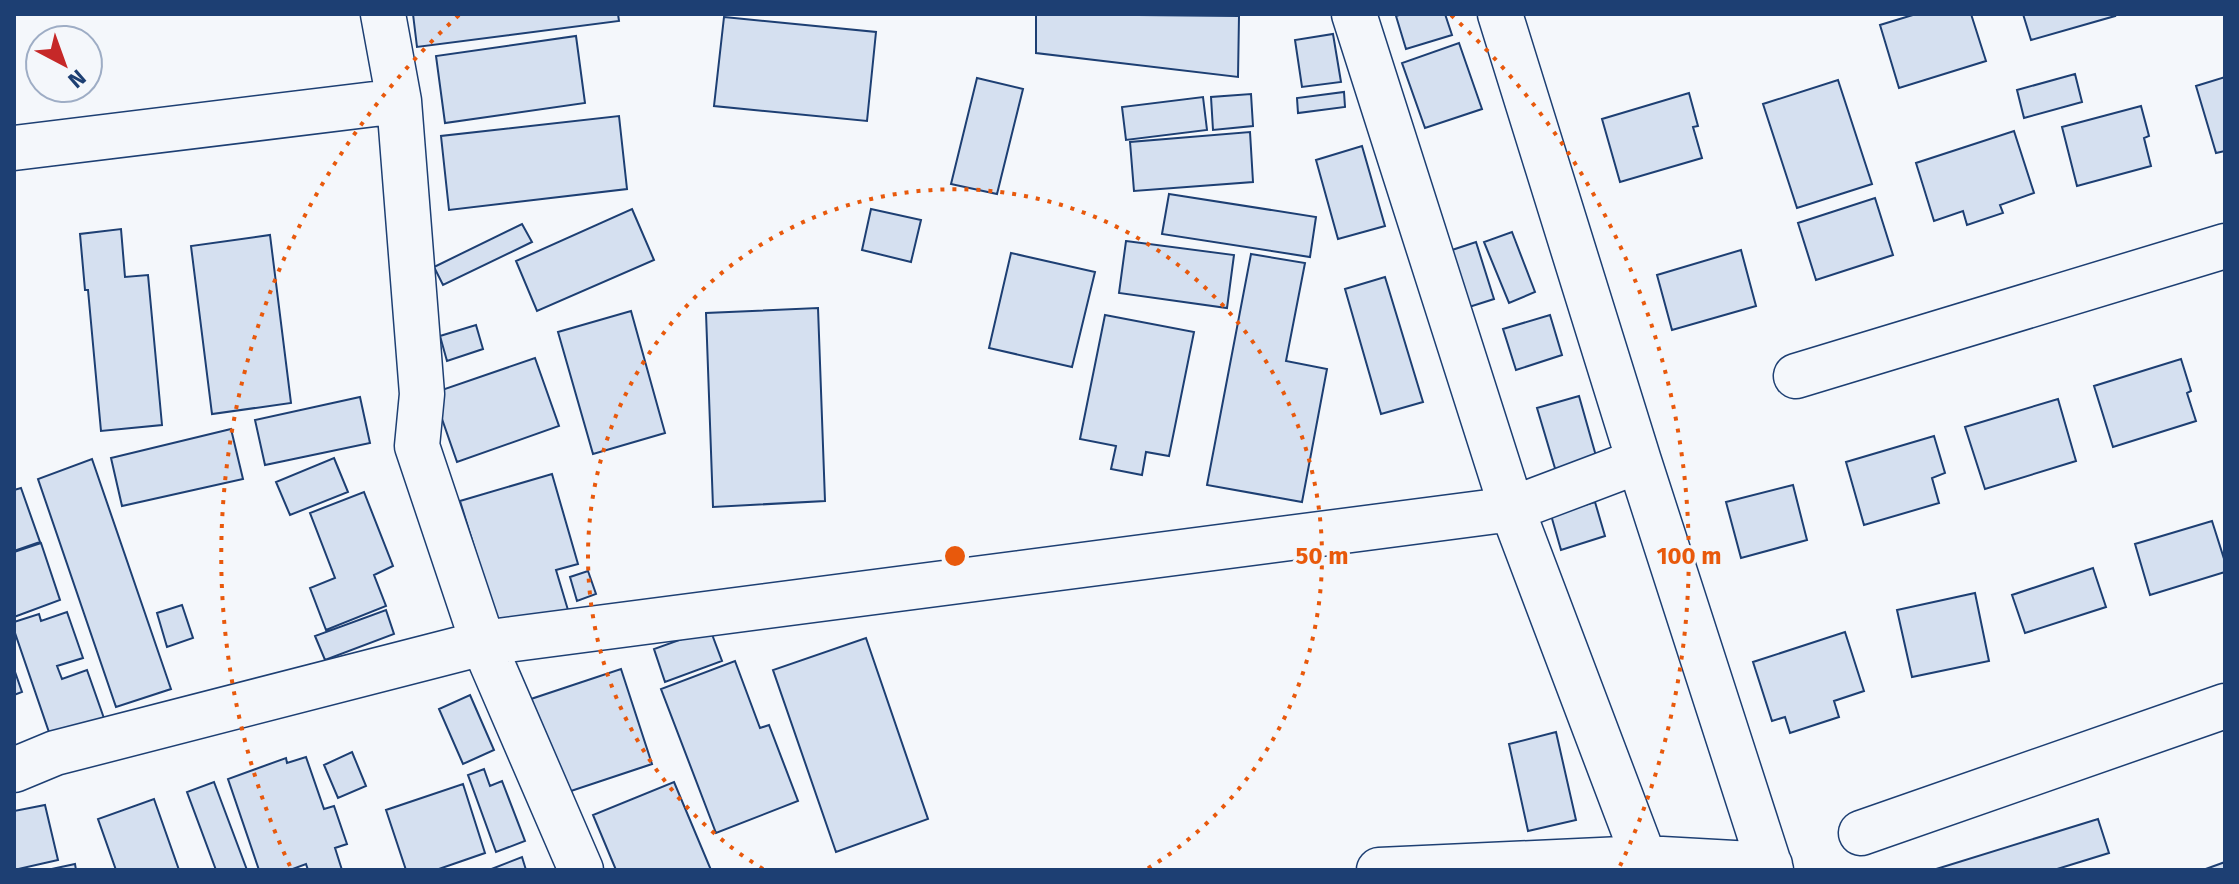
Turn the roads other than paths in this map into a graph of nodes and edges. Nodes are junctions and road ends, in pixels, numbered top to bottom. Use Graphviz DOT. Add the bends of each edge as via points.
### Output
graph roads {
  1 [pos="383,14"];
  2 [pos="1354,14"];
  3 [pos="1500,14"];
  4 [pos="399,101"];
  5 [pos="14,148"];
  6 [pos="2225,246"];
  7 [pos="1796,376"];
  8 [pos="1639,461"];
  9 [pos="1512,509"];
  10 [pos="483,643"];
  11 [pos="2225,706"];
  12 [pos="14,770"];
  13 [pos="1861,833"];
  14 [pos="1647,864"];
  15 [pos="1770,867"];
  16 [pos="581,870"];
  17 [pos="1379,870"];
  1 -- 4 [label="street"];
  2 -- 9 [label="street"];
  3 -- 8 [label="street"];
  4 -- 5 [label="street"];
  4 -- 10 [label="street" via="422,394 417,446"];
  6 -- 7 [label="street"];
  8 -- 9 [label="street"];
  8 -- 15 [label="street"];
  9 -- 10 [label="street"];
  9 -- 14 [label="street"];
  10 -- 12 [label="street" via="55,753"];
  10 -- 16 [label="street"];
  11 -- 13 [label="street"];
  14 -- 15 [label="street"];
  14 -- 17 [label="street"];
}
